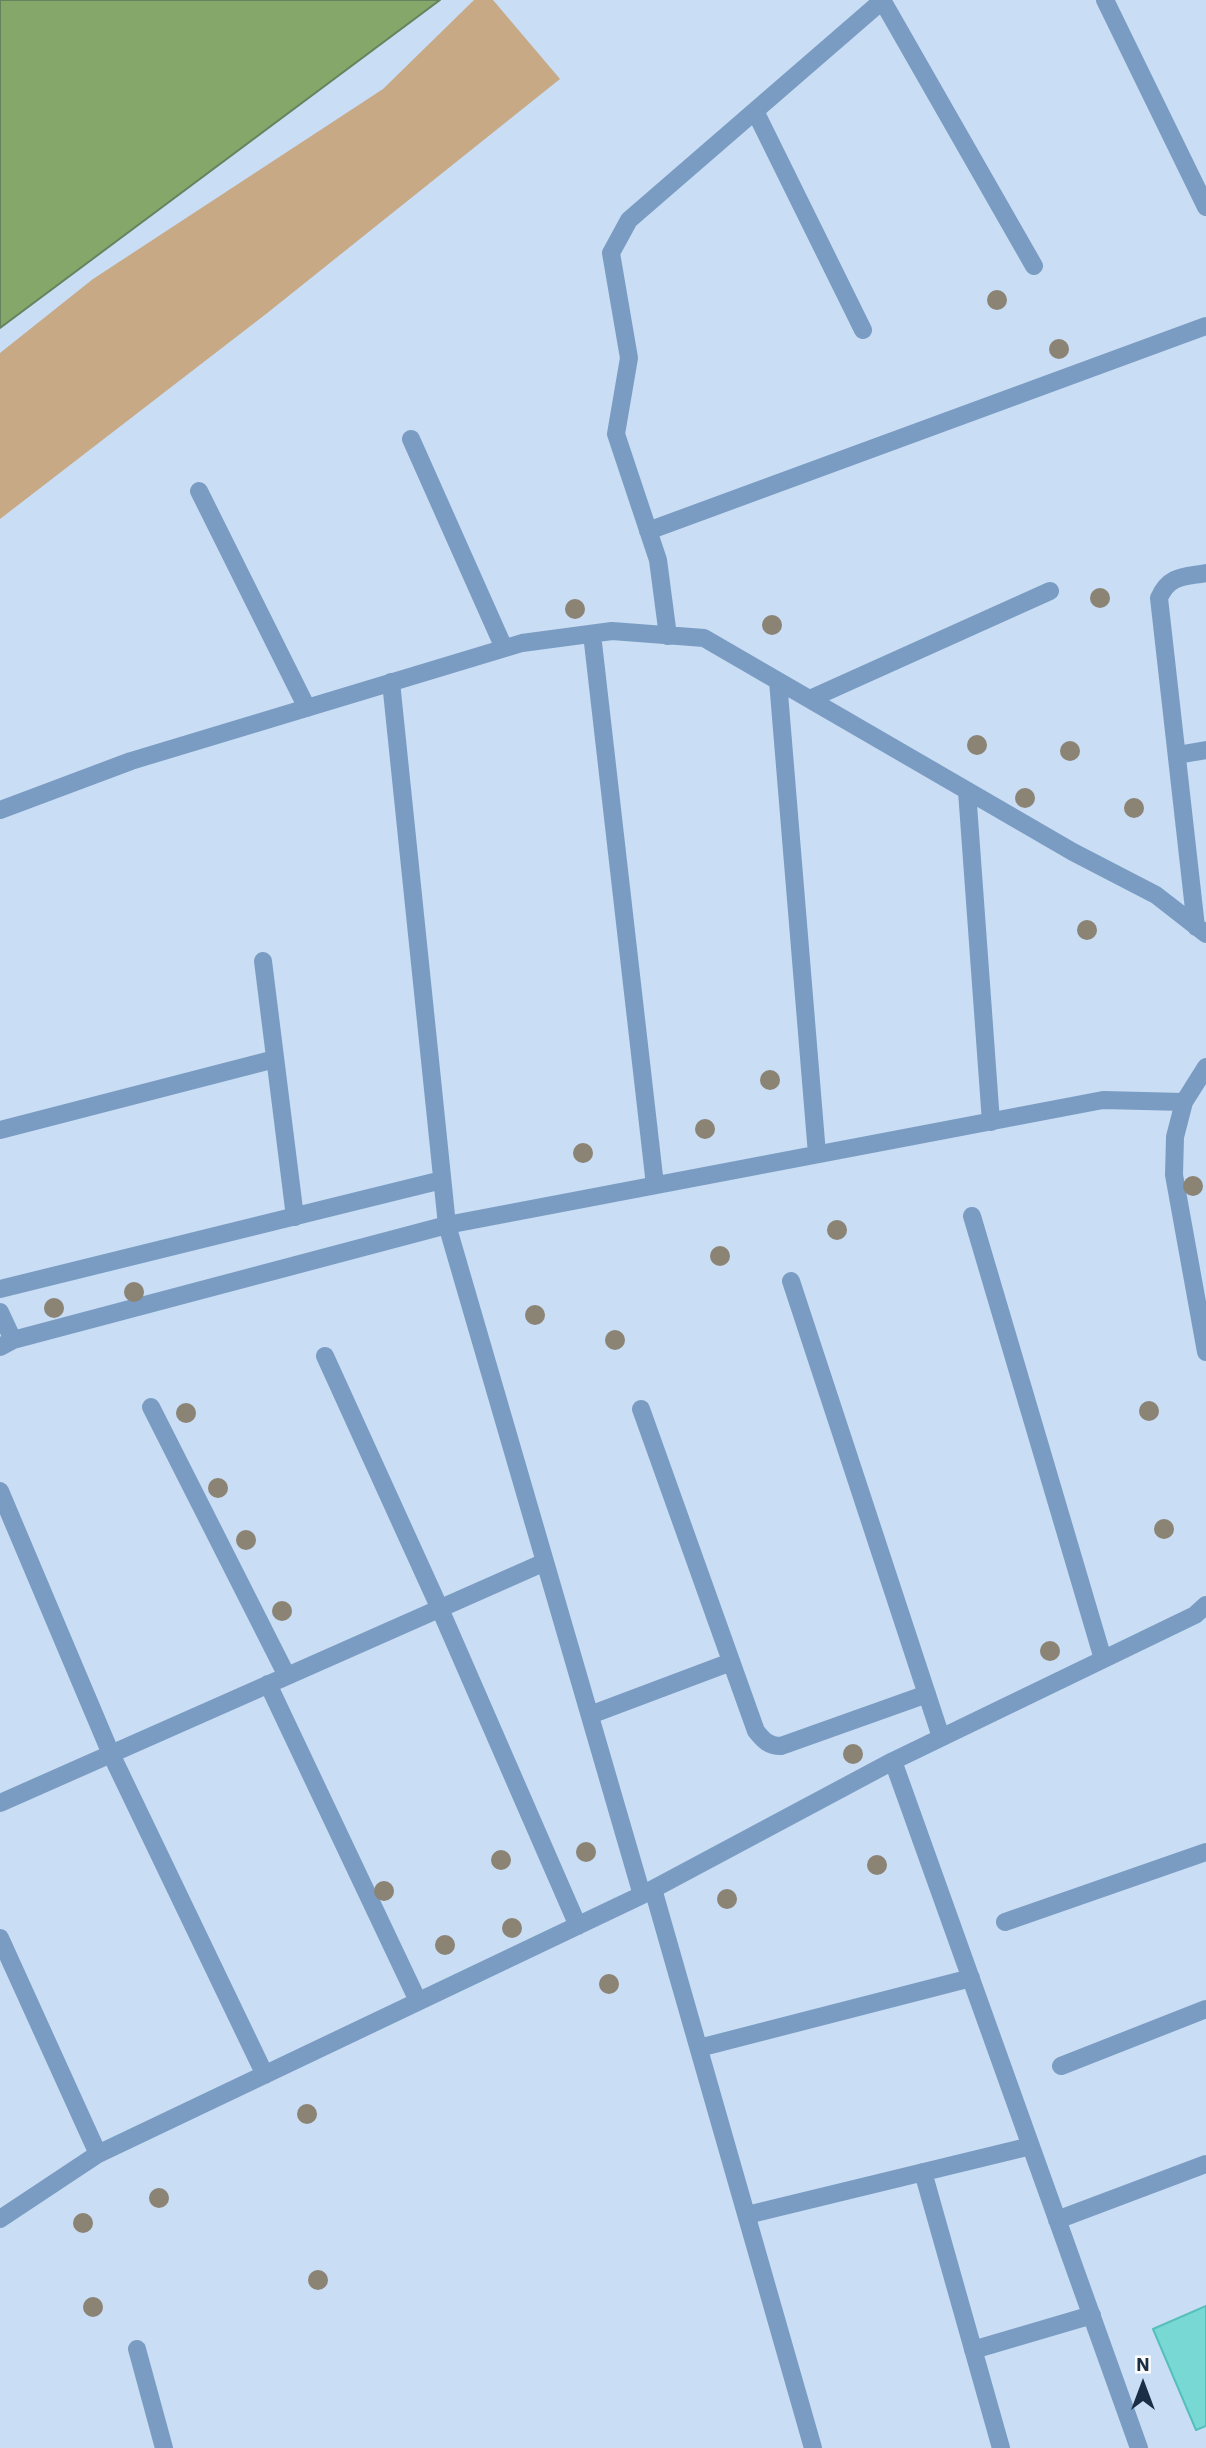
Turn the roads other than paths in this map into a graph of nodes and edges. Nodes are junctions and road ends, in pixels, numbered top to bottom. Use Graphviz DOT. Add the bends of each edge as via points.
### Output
graph roads {
  1 [pos="883,0"];
  2 [pos="1105,0"];
  3 [pos="755,111"];
  4 [pos="1206,207"];
  5 [pos="1034,266"];
  6 [pos="1206,326"];
  7 [pos="863,331"];
  8 [pos="411,439"];
  9 [pos="199,491"];
  10 [pos="649,531"];
  11 [pos="1206,573"];
  12 [pos="1050,591"];
  13 [pos="592,634"];
  14 [pos="668,636"];
  15 [pos="504,648"];
  16 [pos="778,681"];
  17 [pos="391,682"];
  18 [pos="810,699"];
  19 [pos="307,708"];
  20 [pos="1206,750"];
  21 [pos="1177,755"];
  22 [pos="967,791"];
  23 [pos="0,810"];
  24 [pos="1201,930"];
  25 [pos="262,961"];
  26 [pos="275,1059"];
  27 [pos="1206,1067"];
  28 [pos="1184,1102"];
  29 [pos="991,1122"];
  30 [pos="0,1130"];
  31 [pos="817,1154"];
  32 [pos="442,1180"];
  33 [pos="655,1185"];
  34 [pos="972,1216"];
  35 [pos="295,1217"];
  36 [pos="447,1225"];
  37 [pos="791,1281"];
  38 [pos="0,1289"];
  39 [pos="0,1312"];
  40 [pos="7,1344"];
  41 [pos="1206,1352"];
  42 [pos="325,1356"];
  43 [pos="151,1407"];
  44 [pos="641,1409"];
  45 [pos="0,1491"];
  46 [pos="545,1562"];
  47 [pos="1206,1605"];
  48 [pos="440,1609"];
  49 [pos="1103,1659"];
  50 [pos="731,1662"];
  51 [pos="287,1676"];
  52 [pos="268,1684"];
  53 [pos="927,1694"];
  54 [pos="590,1715"];
  55 [pos="942,1737"];
  56 [pos="111,1754"];
  57 [pos="893,1761"];
  58 [pos="0,1803"];
  59 [pos="1206,1852"];
  60 [pos="648,1892"];
  61 [pos="1006,1922"];
  62 [pos="578,1926"];
  63 [pos="0,1938"];
  64 [pos="971,1978"];
  65 [pos="418,2001"];
  66 [pos="1206,2010"];
  67 [pos="699,2048"];
  68 [pos="1061,2066"];
  69 [pos="265,2075"];
  70 [pos="1031,2146"];
  71 [pos="98,2154"];
  72 [pos="1206,2164"];
  73 [pos="923,2172"];
  74 [pos="747,2215"];
  75 [pos="0,2219"];
  76 [pos="1057,2220"];
  77 [pos="1092,2315"];
  78 [pos="137,2349"];
  79 [pos="974,2350"];
  80 [pos="164,2448"];
  81 [pos="813,2448"];
  82 [pos="1001,2448"];
  83 [pos="1139,2448"];
  1 -- 3 [label="street"];
  1 -- 5 [label="street"];
  2 -- 4 [label="street"];
  3 -- 7 [label="street"];
  3 -- 10 [label="street" via="629,220 611,253 629,358 616,434"];
  6 -- 10 [label="street"];
  8 -- 15 [label="street"];
  9 -- 19 [label="street"];
  10 -- 14 [label="street" via="658,560"];
  11 -- 21 [label="street" via="1177,578 1164,586 1159,598"];
  12 -- 18 [label="street"];
  13 -- 14 [label="street" via="612,631"];
  13 -- 15 [label="street"];
  13 -- 33 [label="street"];
  14 -- 16 [label="street" via="704,638"];
  15 -- 17 [label="street"];
  16 -- 18 [label="street"];
  16 -- 31 [label="street"];
  17 -- 19 [label="street"];
  17 -- 32 [label="street"];
  18 -- 22 [label="street"];
  19 -- 23 [label="street" via="131,761"];
  20 -- 21 [label="street"];
  21 -- 24 [label="street"];
  22 -- 24 [label="street" via="1156,895"];
  22 -- 29 [label="street"];
  25 -- 26 [label="street"];
  26 -- 30 [label="street"];
  26 -- 35 [label="street"];
  27 -- 28 [label="street"];
  28 -- 29 [label="street" via="1103,1100"];
  28 -- 41 [label="street" via="1175,1137 1174,1175"];
  29 -- 31 [label="street"];
  31 -- 33 [label="street"];
  32 -- 35 [label="street"];
  32 -- 36 [label="street"];
  33 -- 36 [label="street"];
  34 -- 49 [label="street"];
  35 -- 38 [label="street"];
  36 -- 40 [label="street"];
  36 -- 46 [label="street"];
  37 -- 53 [label="street"];
  39 -- 40 [label="street"];
  42 -- 48 [label="street"];
  43 -- 51 [label="street"];
  44 -- 50 [label="street"];
  45 -- 56 [label="street"];
  46 -- 48 [label="street"];
  46 -- 54 [label="street"];
  47 -- 49 [label="street" via="1195,1615"];
  48 -- 51 [label="street"];
  48 -- 62 [label="street"];
  49 -- 55 [label="street"];
  50 -- 53 [label="street" via="756,1731 773,1746"];
  50 -- 54 [label="street"];
  51 -- 52 [label="street"];
  52 -- 56 [label="street"];
  52 -- 65 [label="street"];
  53 -- 55 [label="street"];
  54 -- 60 [label="street"];
  55 -- 57 [label="street"];
  56 -- 58 [label="street"];
  56 -- 69 [label="street"];
  57 -- 60 [label="street"];
  57 -- 64 [label="street"];
  59 -- 61 [label="street"];
  60 -- 62 [label="street"];
  60 -- 67 [label="street"];
  62 -- 65 [label="street"];
  63 -- 71 [label="street"];
  64 -- 67 [label="street"];
  64 -- 70 [label="street"];
  65 -- 69 [label="street"];
  66 -- 68 [label="street"];
  67 -- 74 [label="street"];
  69 -- 71 [label="street"];
  70 -- 73 [label="street"];
  70 -- 76 [label="street"];
  71 -- 75 [label="street"];
  72 -- 76 [label="street"];
  73 -- 74 [label="street"];
  73 -- 79 [label="street"];
  74 -- 81 [label="street"];
  76 -- 77 [label="street"];
  77 -- 79 [label="street"];
  77 -- 83 [label="street"];
  78 -- 80 [label="street"];
  79 -- 82 [label="street"];
}
